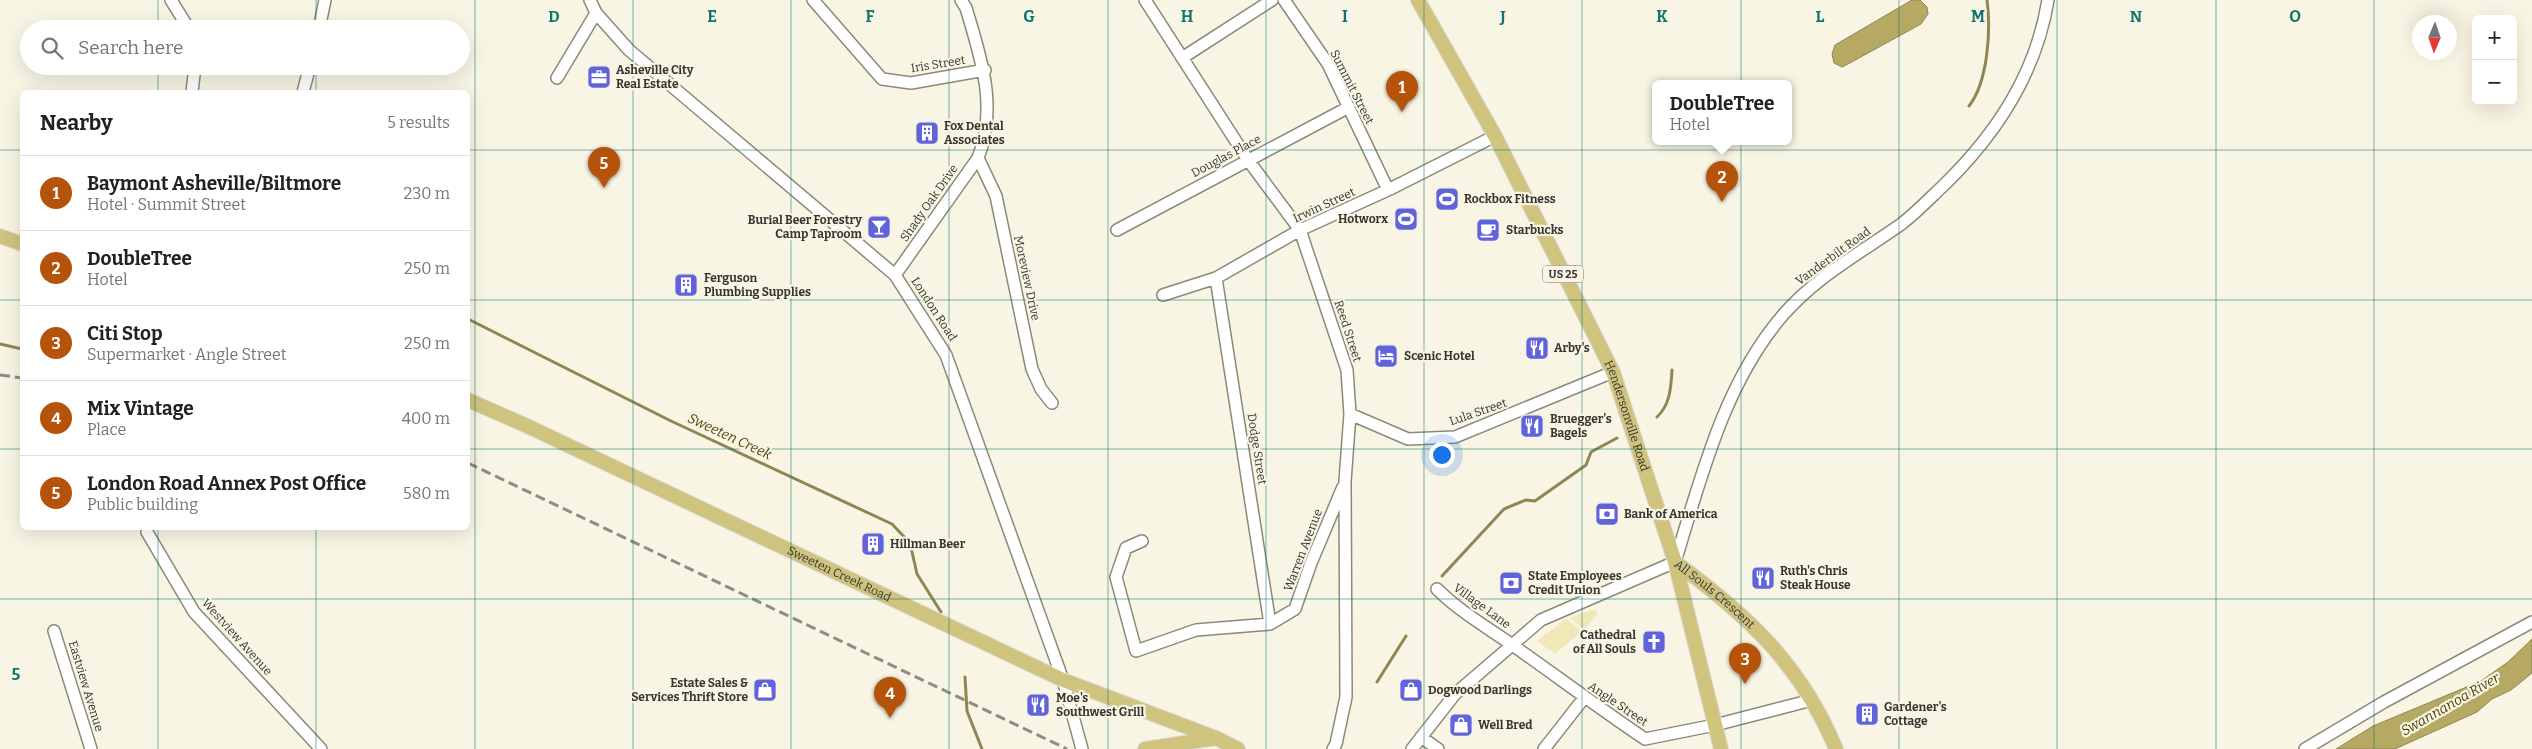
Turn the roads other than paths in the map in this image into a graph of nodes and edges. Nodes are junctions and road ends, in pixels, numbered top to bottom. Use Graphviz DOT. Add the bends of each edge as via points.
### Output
graph roads {
  1 [pos="171,0"];
  2 [pos="325,0"];
  3 [pos="590,0"];
  4 [pos="812,0"];
  5 [pos="961,0"];
  6 [pos="1145,0"];
  7 [pos="1272,0"];
  8 [pos="1284,0"];
  9 [pos="1418,0"];
  10 [pos="2048,0"];
  11 [pos="596,13"];
  12 [pos="183,20"];
  13 [pos="321,20"];
  14 [pos="1182,58"];
  15 [pos="985,70"];
  16 [pos="194,75"];
  17 [pos="308,75"];
  18 [pos="557,78"];
  19 [pos="192,90"];
  20 [pos="304,90"];
  21 [pos="1348,106"];
  22 [pos="1495,136"];
  23 [pos="978,158"];
  24 [pos="1248,160"];
  25 [pos="1388,190"];
  26 [pos="1117,230"];
  27 [pos="1300,230"];
  28 [pos="0,236"];
  29 [pos="20,243"];
  30 [pos="895,275"];
  31 [pos="1216,278"];
  32 [pos="1163,295"];
  33 [pos="1613,372"];
  34 [pos="470,401"];
  35 [pos="1052,403"];
  36 [pos="1350,414"];
  37 [pos="1345,481"];
  38 [pos="147,532"];
  39 [pos="1142,541"];
  40 [pos="1675,562"];
  41 [pos="1437,589"];
  42 [pos="2532,622"];
  43 [pos="1270,624"];
  44 [pos="54,631"];
  45 [pos="1511,644"];
  46 [pos="1063,680"];
  47 [pos="1584,698"];
  48 [pos="1812,700"];
  49 [pos="1715,725"];
  50 [pos="1422,737"];
  51 [pos="1216,738"];
  52 [pos="1644,744"];
  53 [pos="92,749"];
  54 [pos="321,749"];
  55 [pos="1082,749"];
  56 [pos="1145,749"];
  57 [pos="1238,749"];
  58 [pos="1333,749"];
  59 [pos="1412,749"];
  60 [pos="1438,749"];
  61 [pos="1544,749"];
  62 [pos="1721,749"];
  63 [pos="1836,749"];
  64 [pos="2305,749"];
  1 -- 12 [label="street"];
  2 -- 13 [label="street"];
  3 -- 11 [label="street, London Road"];
  4 -- 15 [label="street, Iris Street" via="882,79 911,83"];
  5 -- 15 [label="street, Shady Oak Drive"];
  6 -- 14 [label="street, Reed Street"];
  7 -- 14 [label="street"];
  8 -- 21 [label="street, Summit Street" via="1328,64"];
  9 -- 22 [label="main road, Hendersonville Road / US 25"];
  10 -- 40 [label="street, Vanderbilt Road" via="2033,58 2010,107 1982,145 1918,210 1793,303 1765,340 1744,374 1713,446"];
  11 -- 18 [label="street"];
  11 -- 30 [label="street, London Road" via="635,55"];
  14 -- 24 [label="street, Reed Street"];
  15 -- 23 [label="street, Shady Oak Drive" via="989,113"];
  16 -- 19 [label="street"];
  17 -- 20 [label="street"];
  21 -- 24 [label="street, Douglas Place"];
  21 -- 25 [label="street, Summit Street"];
  22 -- 25 [label="street, Irwin Street"];
  22 -- 33 [label="main road, Hendersonville Road / US 25"];
  23 -- 30 [label="street, Shady Oak Drive"];
  23 -- 35 [label="street, Moreview Drive" via="996,196 1032,368"];
  24 -- 26 [label="street, Douglas Place"];
  24 -- 27 [label="street, Reed Street"];
  25 -- 27 [label="street, Irwin Street"];
  27 -- 31 [label="street, Irwin Street"];
  27 -- 36 [label="street, Reed Street" via="1347,370"];
  28 -- 29 [label="main road"];
  30 -- 46 [label="street, London Road" via="946,354"];
  31 -- 32 [label="street, Irwin Street"];
  31 -- 43 [label="street, Dodge Street"];
  33 -- 36 [label="street, Lula Street" via="1455,437 1408,439"];
  33 -- 40 [label="main road, Hendersonville Road / US 25"];
  34 -- 46 [label="main road, Sweeten Creek Road"];
  36 -- 37 [label="street, Reed Street"];
  37 -- 43 [label="street, Warren Avenue" via="1295,609"];
  37 -- 58 [label="street, Reed Street" via="1346,697"];
  38 -- 54 [label="street, Westview Avenue" via="194,612"];
  39 -- 43 [label="street, Warren Avenue" via="1126,548 1116,577 1136,651 1196,630"];
  40 -- 45 [label="street, All Souls Crescent" via="1541,620"];
  40 -- 48 [label="main road, All Souls Crescent" via="1751,622 1784,660"];
  40 -- 49 [label="main road, Hendersonville Road"];
  41 -- 45 [label="street, Village Lane" via="1452,604"];
  42 -- 64 [label="street"];
  44 -- 53 [label="street, Eastview Avenue"];
  45 -- 47 [label="street, Angle Street"];
  45 -- 50 [label="street, All Souls Crescent" via="1455,694"];
  46 -- 51 [label="main road, Sweeten Creek Road"];
  46 -- 55 [label="street, London Road"];
  47 -- 52 [label="street, Angle Street"];
  47 -- 61 [label="street"];
  48 -- 49 [label="street, Angle Street"];
  48 -- 63 [label="main road, All Souls Crescent"];
  49 -- 52 [label="street, Angle Street"];
  49 -- 62 [label="main road, Hendersonville Road"];
  50 -- 59 [label="street, All Souls Crescent"];
  50 -- 60 [label="street"];
  51 -- 56 [label="main road"];
  51 -- 57 [label="main road, Sweeten Creek Road"];
}
